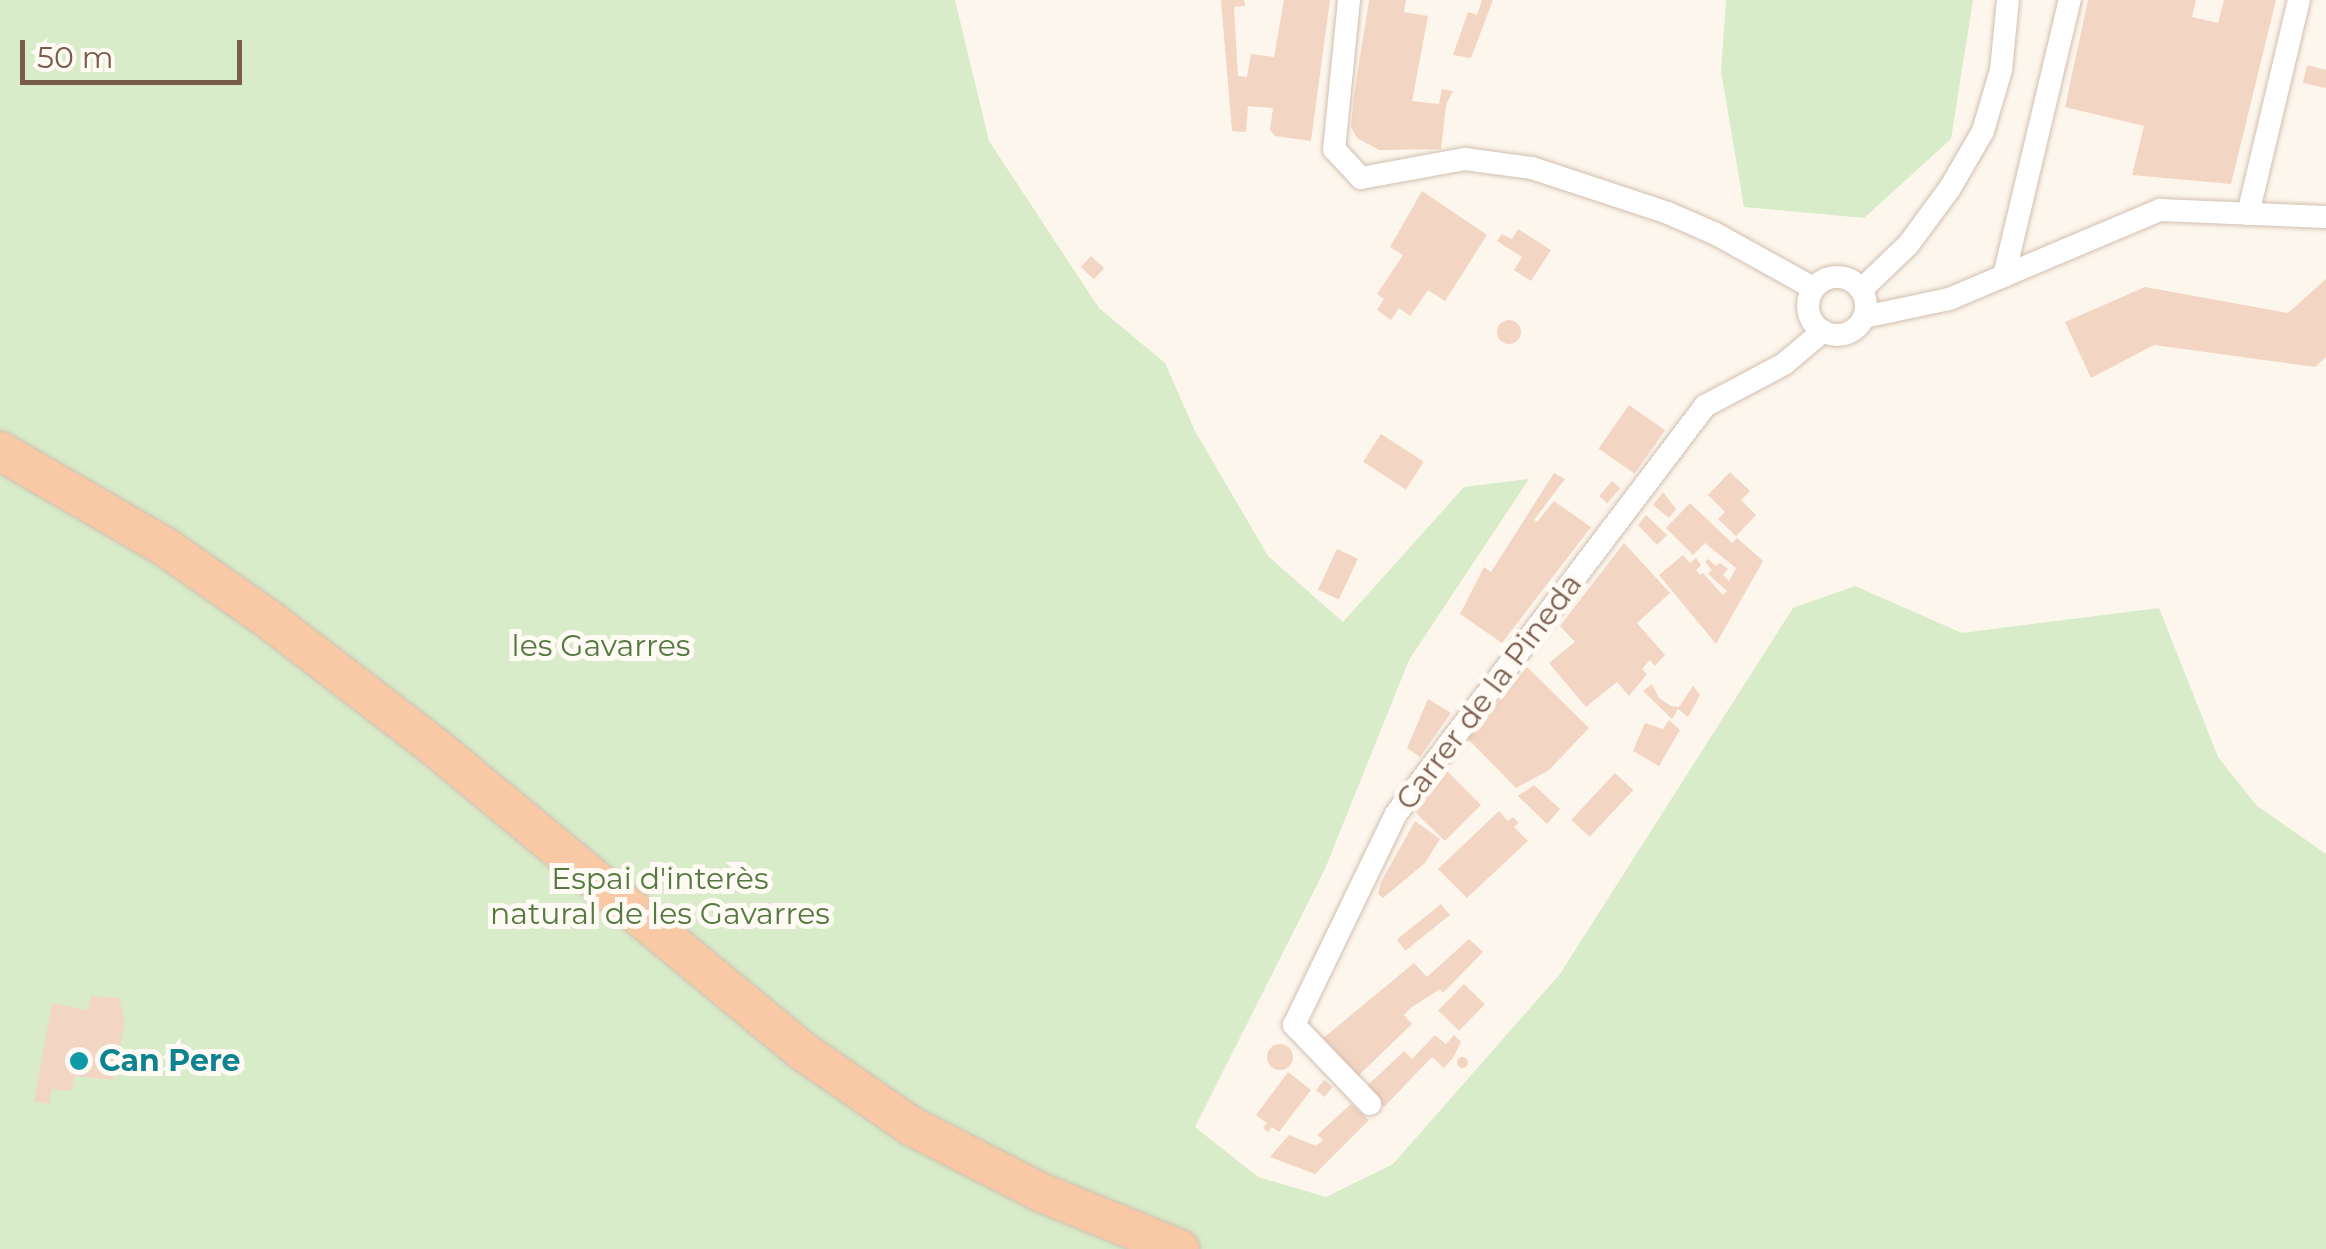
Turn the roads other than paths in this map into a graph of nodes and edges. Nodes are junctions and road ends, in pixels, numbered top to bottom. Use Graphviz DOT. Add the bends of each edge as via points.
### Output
graph roads {
  1 [pos="1349,0"];
  2 [pos="2008,0"];
  3 [pos="2070,0"];
  4 [pos="2298,0"];
  5 [pos="2248,214"];
  6 [pos="2326,217"];
  7 [pos="2004,276"];
  8 [pos="1814,288"];
  9 [pos="1861,290"];
  10 [pos="1864,317"];
  11 [pos="1823,331"];
  12 [pos="0,451"];
  13 [pos="1370,1104"];
  14 [pos="1180,1249"];
  1 -- 8 [label="street" via="1334,149 1360,178 1465,159 1532,168 1716,234"];
  2 -- 9 [label="street" via="2002,70 1983,131 1908,245"];
  3 -- 7 [label="street"];
  4 -- 5 [label="street"];
  5 -- 6 [label="street"];
  5 -- 7 [label="street" via="2160,210"];
  7 -- 10 [label="street" via="1949,300"];
  8 -- 9 [label="street" via="1838,277"];
  8 -- 11 [label="street" via="1810,316"];
  9 -- 10 [label="street"];
  10 -- 11 [label="street" via="1842,334"];
  11 -- 13 [label="street, Carrer de la Pineda" via="1784,364 1705,406 1396,814 1294,1025"];
  12 -- 14 [label="highway" via="164,546 271,622 435,747 801,1050 910,1126 1040,1192"];
}
